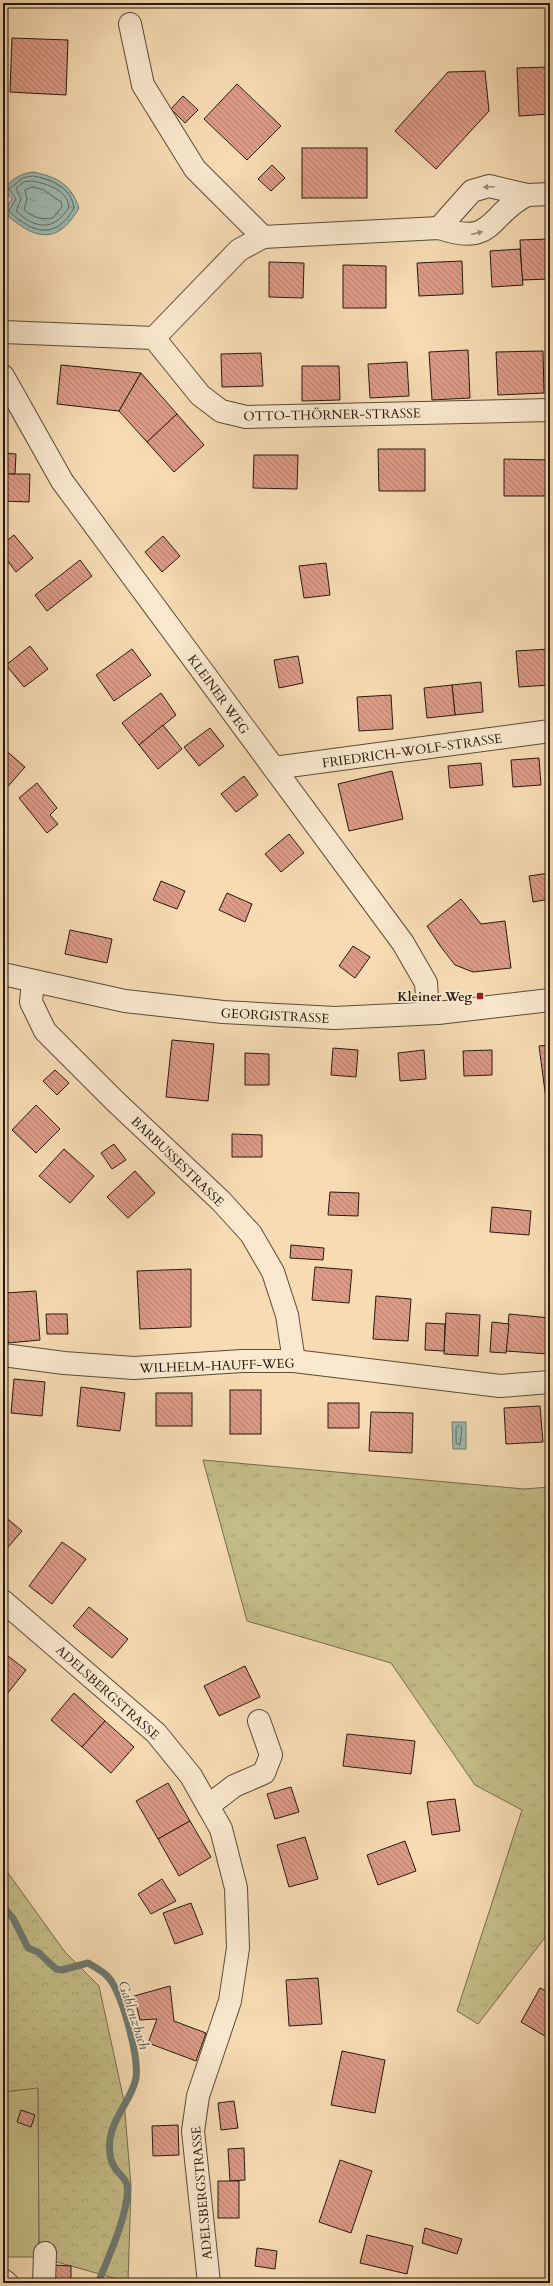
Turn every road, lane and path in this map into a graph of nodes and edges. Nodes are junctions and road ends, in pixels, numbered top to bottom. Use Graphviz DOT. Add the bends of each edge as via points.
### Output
graph roads {
  1 [pos="130,24"];
  2 [pos="550,194"];
  3 [pos="527,195"];
  4 [pos="439,228"];
  5 [pos="264,237"];
  6 [pos="3,332"];
  7 [pos="154,338"];
  8 [pos="3,376"];
  9 [pos="550,410"];
  10 [pos="550,731"];
  11 [pos="274,768"];
  12 [pos="3,974"];
  13 [pos="33,982"];
  14 [pos="550,1000"];
  15 [pos="428,1013"];
  16 [pos="3,1355"];
  17 [pos="294,1361"];
  18 [pos="550,1382"];
  19 [pos="3,1602"];
  20 [pos="259,1721"];
  21 [pos="208,1806"];
  22 [pos="46,2253"];
  23 [pos="3,2280"];
  24 [pos="7,2283"];
  25 [pos="44,2283"];
  26 [pos="209,2283"];
  1 -- 5 [label="street" via="143,85 195,169"];
  2 -- 3 [label="street"];
  4 -- 3 [label="street, one-way" via="456,234 476,234 488,229 514,201"];
  3 -- 4 [label="street, one-way" via="488,186 472,191"];
  4 -- 5 [label="street"];
  5 -- 7 [label="street" via="239,250"];
  6 -- 7 [label="street"];
  7 -- 9 [label="street, OTTO-THÖRNER-STRASSE" via="200,395 221,411 246,417"];
  8 -- 11 [label="street, KLEINER WEG" via="62,481"];
  10 -- 11 [label="street, FRIEDRICH-WOLF-STRASSE"];
  11 -- 15 [label="street, KLEINER WEG" via="403,943 426,983"];
  12 -- 13 [label="street, GEORGISTRASSE"];
  13 -- 15 [label="street, GEORGISTRASSE" via="126,1001 223,1012 335,1018"];
  13 -- 17 [label="street, BARBUSSESTRASSE" via="30,1002 45,1031 221,1201 251,1234 273,1272 287,1315"];
  14 -- 15 [label="street, GEORGISTRASSE"];
  16 -- 17 [label="street, WILHELM-HAUFF-WEG" via="134,1368 242,1361"];
  17 -- 18 [label="street, WILHELM-HAUFF-WEG" via="500,1386"];
  19 -- 21 [label="street, ADELSBERGSTRASSE" via="156,1733 191,1776"];
  20 -- 21 [label="street" via="270,1755 264,1773 234,1786"];
  21 -- 26 [label="street, ADELSBERGSTRASSE" via="221,1829 236,1888 238,1948 230,2001 198,2096 193,2131"];
  22 -- 25 [label="street"];
  23 -- 24 [label="street"];
}
